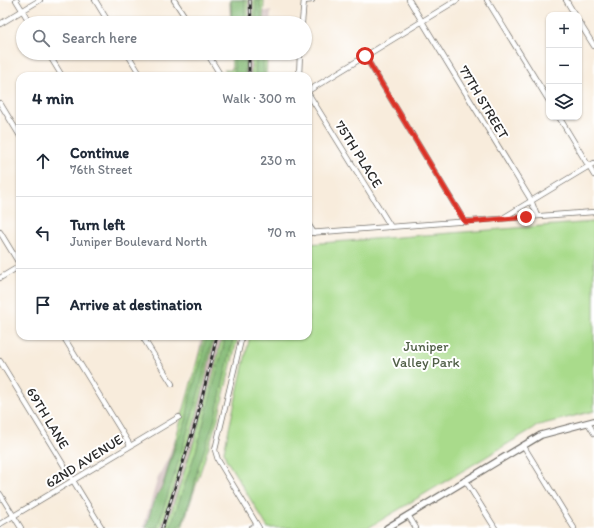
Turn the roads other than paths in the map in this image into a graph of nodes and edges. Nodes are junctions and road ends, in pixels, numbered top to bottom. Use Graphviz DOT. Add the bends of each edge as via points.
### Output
graph roads {
  1 [pos="16,0"];
  2 [pos="40,0"];
  3 [pos="95,0"];
  4 [pos="174,0"];
  5 [pos="304,0"];
  6 [pos="312,0"];
  7 [pos="409,0"];
  8 [pos="457,0"];
  9 [pos="487,0"];
  10 [pos="566,0"];
  11 [pos="22,11"];
  12 [pos="573,12"];
  13 [pos="25,16"];
  14 [pos="105,16"];
  15 [pos="184,16"];
  16 [pos="303,16"];
  17 [pos="422,21"];
  18 [pos="0,24"];
  19 [pos="582,27"];
  20 [pos="594,46"];
  21 [pos="365,56"];
  22 [pos="52,60"];
  23 [pos="131,60"];
  24 [pos="211,60"];
  25 [pos="300,60"];
  26 [pos="60,72"];
  27 [pos="139,72"];
  28 [pos="219,72"];
  29 [pos="299,72"];
  30 [pos="312,89"];
  31 [pos="546,96"];
  32 [pos="312,99"];
  33 [pos="0,103"];
  34 [pos="561,120"];
  35 [pos="16,129"];
  36 [pos="594,163"];
  37 [pos="589,166"];
  38 [pos="594,175"];
  39 [pos="531,200"];
  40 [pos="594,212"];
  41 [pos="537,216"];
  42 [pos="502,219"];
  43 [pos="465,222"];
  44 [pos="391,227"];
  45 [pos="312,230"];
  46 [pos="0,232"];
  47 [pos="314,233"];
  48 [pos="16,259"];
  49 [pos="16,268"];
  50 [pos="0,278"];
  51 [pos="65,340"];
  52 [pos="144,340"];
  53 [pos="241,340"];
  54 [pos="0,361"];
  55 [pos="172,384"];
  56 [pos="179,417"];
  57 [pos="594,421"];
  58 [pos="588,423"];
  59 [pos="594,433"];
  60 [pos="130,445"];
  61 [pos="523,445"];
  62 [pos="466,480"];
  63 [pos="73,481"];
  64 [pos="0,494"];
  65 [pos="408,515"];
  66 [pos="14,516"];
  67 [pos="0,524"];
  68 [pos="258,526"];
  69 [pos="21,528"];
  70 [pos="102,528"];
  71 [pos="251,528"];
  72 [pos="387,528"];
  73 [pos="416,528"];
  74 [pos="495,528"];
  75 [pos="574,528"];
  1 -- 11 [label="street"];
  2 -- 11 [label="street"];
  3 -- 14 [label="street"];
  4 -- 15 [label="street"];
  5 -- 6 [label="street"];
  5 -- 16 [label="street"];
  7 -- 17 [label="street, 77TH STREET"];
  8 -- 17 [label="street"];
  9 -- 31 [label="street"];
  10 -- 12 [label="street"];
  11 -- 13 [label="street"];
  11 -- 18 [label="street"];
  17 -- 21 [label="street"];
  17 -- 39 [label="street, 77TH STREET"];
  19 -- 20 [label="street"];
  21 -- 30 [label="street"];
  21 -- 43 [label="street"];
  22 -- 26 [label="street"];
  23 -- 27 [label="street"];
  24 -- 28 [label="street"];
  25 -- 29 [label="street"];
  32 -- 44 [label="street, 75TH PLACE"];
  33 -- 35 [label="street"];
  34 -- 37 [label="street"];
  36 -- 37 [label="street"];
  37 -- 38 [label="street"];
  37 -- 39 [label="street"];
  39 -- 41 [label="street, 77TH STREET"];
  39 -- 42 [label="street"];
  40 -- 41 [label="street"];
  41 -- 42 [label="street"];
  42 -- 43 [label="street"];
  43 -- 44 [label="street"];
  44 -- 47 [label="street"];
  45 -- 47 [label="street"];
  46 -- 48 [label="street"];
  49 -- 50 [label="street"];
  51 -- 60 [label="street"];
  52 -- 55 [label="street"];
  53 -- 68 [label="street" via="216,445 216,455"];
  54 -- 63 [label="street, 69TH LANE"];
  56 -- 60 [label="street, 62ND AVENUE"];
  57 -- 58 [label="street"];
  58 -- 59 [label="street"];
  58 -- 61 [label="street" via="541,435"];
  60 -- 63 [label="street, 62ND AVENUE"];
  61 -- 62 [label="street"];
  61 -- 75 [label="street"];
  62 -- 65 [label="street"];
  62 -- 74 [label="street"];
  63 -- 66 [label="street, 62ND AVENUE"];
  63 -- 70 [label="street, 69TH LANE"];
  64 -- 66 [label="street"];
  65 -- 72 [label="street"];
  65 -- 73 [label="street"];
  66 -- 67 [label="street, 62ND AVENUE"];
  66 -- 69 [label="street"];
  68 -- 71 [label="street"];
}
